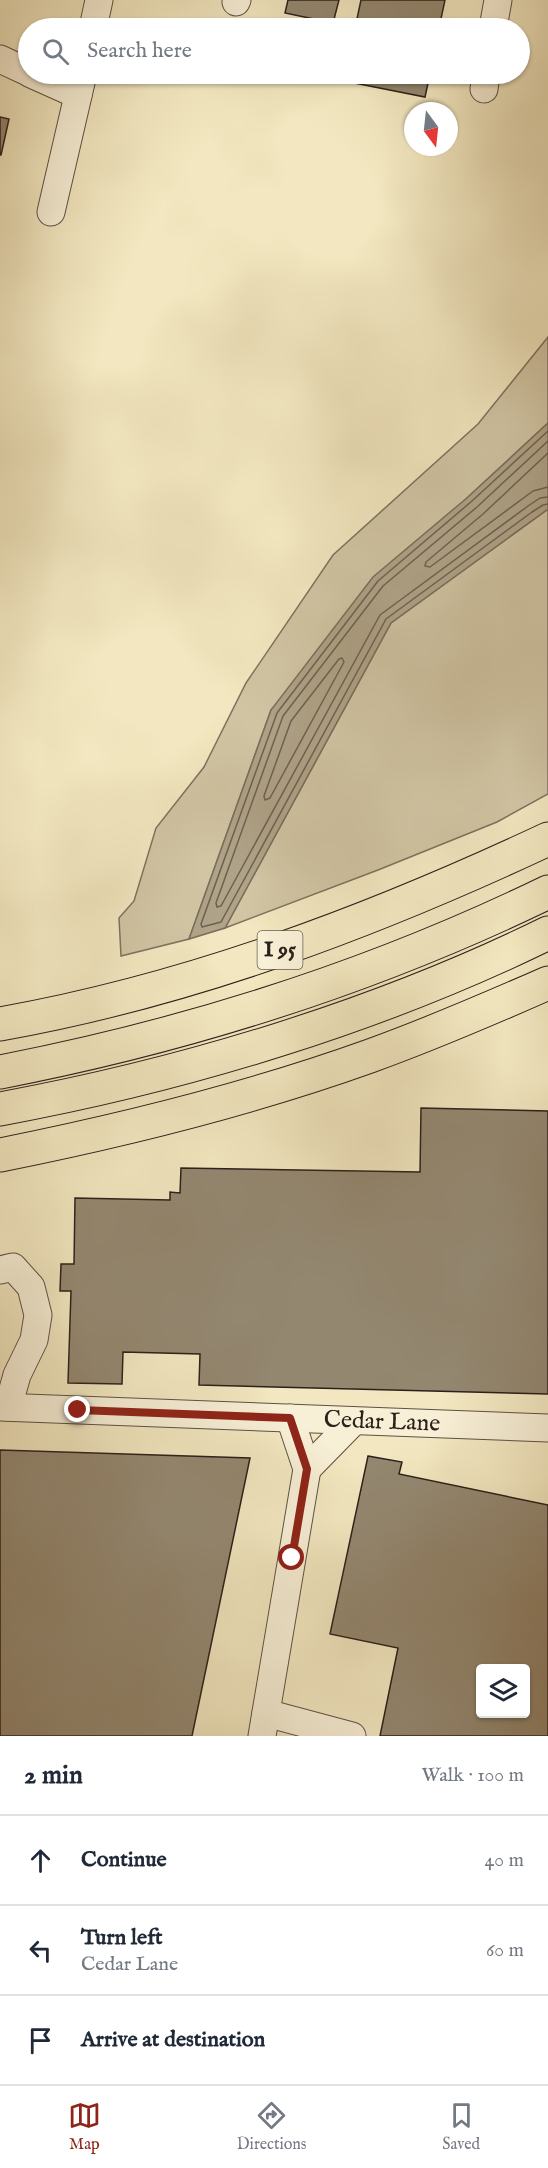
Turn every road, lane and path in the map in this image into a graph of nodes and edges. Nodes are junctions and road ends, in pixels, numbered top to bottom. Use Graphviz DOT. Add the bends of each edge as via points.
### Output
graph roads {
  1 [pos="99,0"];
  2 [pos="498,0"];
  3 [pos="95,18"];
  4 [pos="495,18"];
  5 [pos="0,59"];
  6 [pos="18,67"];
  7 [pos="80,84"];
  8 [pos="51,212"];
  9 [pos="548,839"];
  10 [pos="548,892"];
  11 [pos="548,933"];
  12 [pos="548,983"];
  13 [pos="0,1024"];
  14 [pos="0,1072"];
  15 [pos="0,1109"];
  16 [pos="0,1155"];
  17 [pos="0,1270"];
  18 [pos="4,1407"];
  19 [pos="290,1418"];
  20 [pos="354,1421"];
  21 [pos="548,1428"];
  22 [pos="307,1469"];
  23 [pos="264,1724"];
  24 [pos="352,1736"];
  1 -- 3 [label="street"];
  2 -- 4 [label="street"];
  5 -- 6 [label="street"];
  7 -- 8 [label="street"];
  9 -- 13 [label="highway, I 95" via="428,893 294,946 149,991"];
  10 -- 14 [label="highway, I 95" via="399,957 282,1000 163,1036"];
  11 -- 15 [label="highway" via="438,981 274,1041 113,1086"];
  12 -- 16 [label="highway" via="417,1038 289,1083 120,1130"];
  17 -- 18 [label="street" via="13,1267 31,1287 38,1315 34,1340"];
  18 -- 19 [label="street, Cedar Lane"];
  19 -- 20 [label="street, Cedar Lane"];
  19 -- 22 [label="street"];
  20 -- 21 [label="street, Cedar Lane"];
  20 -- 22 [label="street"];
  22 -- 23 [label="street"];
  23 -- 24 [label="street"];
}
